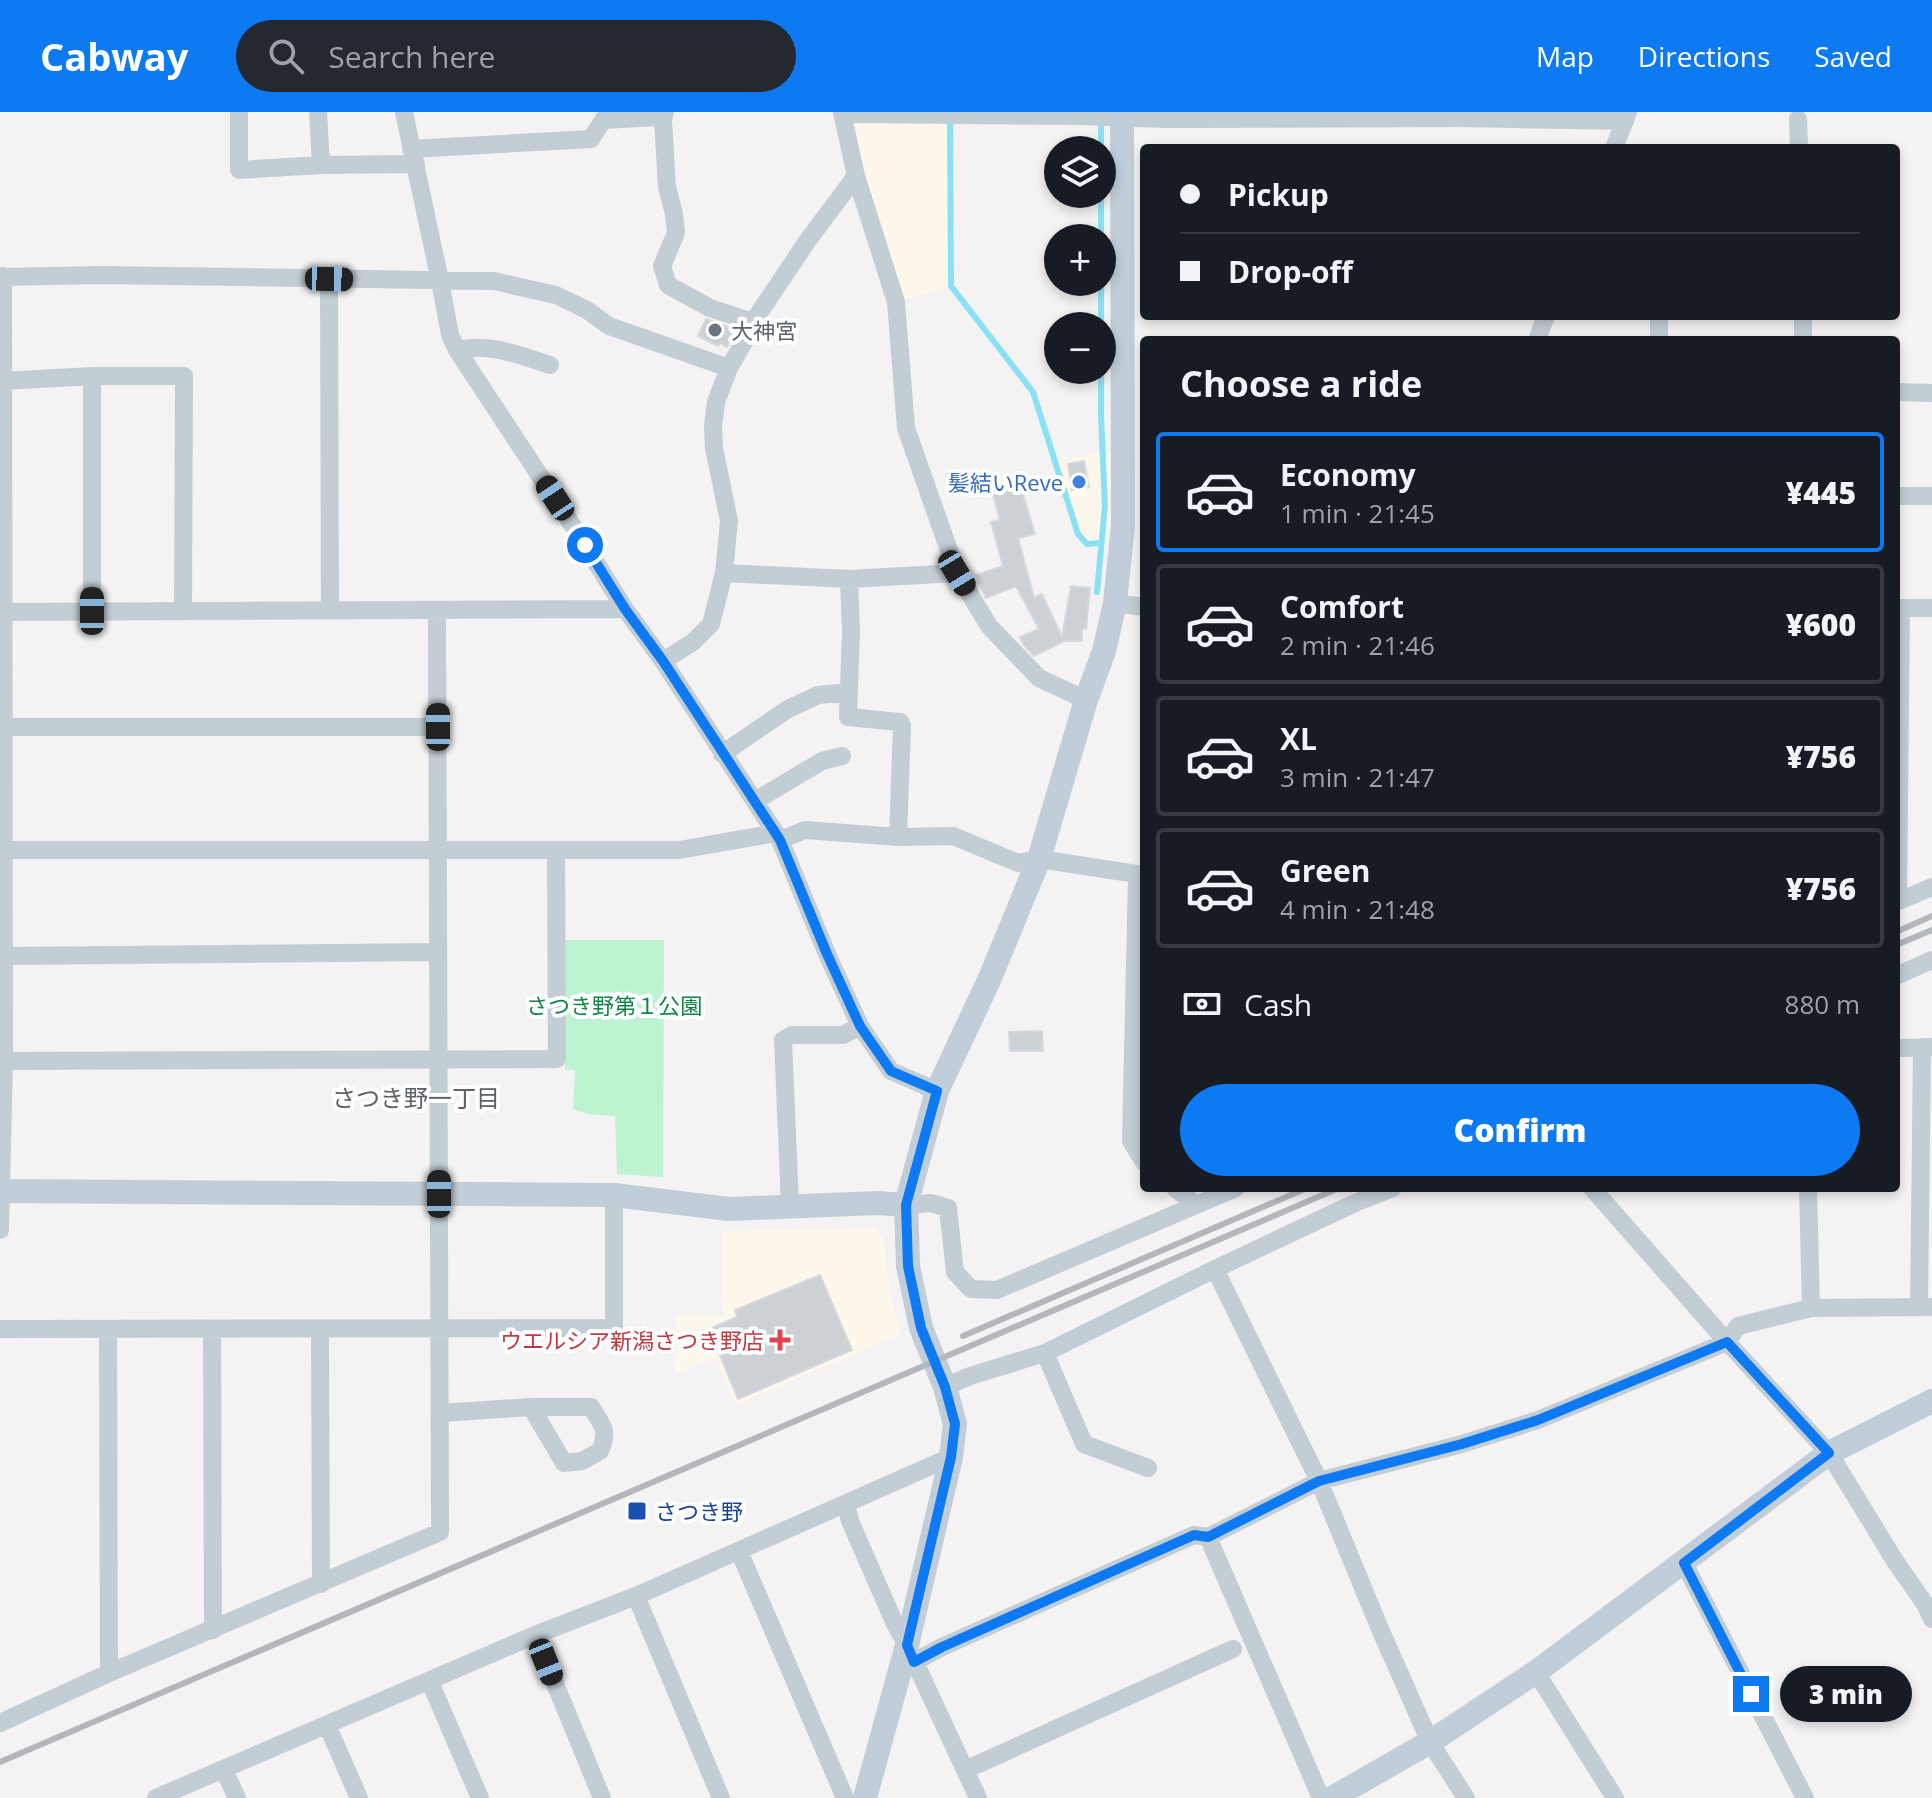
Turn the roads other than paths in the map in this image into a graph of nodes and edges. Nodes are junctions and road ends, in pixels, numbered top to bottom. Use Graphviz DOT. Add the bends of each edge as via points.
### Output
graph roads {
  1 [pos="239,112"];
  2 [pos="318,112"];
  3 [pos="404,112"];
  4 [pos="843,113"];
  5 [pos="1122,115"];
  6 [pos="664,116"];
  7 [pos="1627,116"];
  8 [pos="1798,119"];
  9 [pos="1616,144"];
  10 [pos="1799,144"];
  11 [pos="414,156"];
  12 [pos="321,165"];
  13 [pos="856,176"];
  14 [pos="2,276"];
  15 [pos="329,279"];
  16 [pos="440,281"];
  17 [pos="753,322"];
  18 [pos="457,350"];
  19 [pos="550,365"];
  20 [pos="729,368"];
  21 [pos="92,376"];
  22 [pos="3,381"];
  23 [pos="1900,392"];
  24 [pos="1932,393"];
  25 [pos="1900,496"];
  26 [pos="1932,496"];
  27 [pos="724,573"];
  28 [pos="957,573"];
  29 [pos="849,579"];
  30 [pos="1115,603"];
  31 [pos="1140,606"];
  32 [pos="1900,608"];
  33 [pos="1932,608"];
  34 [pos="625,609"];
  35 [pos="183,610"];
  36 [pos="330,610"];
  37 [pos="437,610"];
  38 [pos="92,611"];
  39 [pos="5,612"];
  40 [pos="663,661"];
  41 [pos="849,692"];
  42 [pos="1086,700"];
  43 [pos="2,727"];
  44 [pos="438,727"];
  45 [pos="722,754"];
  46 [pos="842,756"];
  47 [pos="755,801"];
  48 [pos="778,837"];
  49 [pos="898,837"];
  50 [pos="3,850"];
  51 [pos="556,850"];
  52 [pos="438,851"];
  53 [pos="1039,859"];
  54 [pos="1140,867"];
  55 [pos="1932,887"];
  56 [pos="1900,900"];
  57 [pos="438,952"];
  58 [pos="4,956"];
  59 [pos="1140,959"];
  60 [pos="1932,960"];
  61 [pos="1900,974"];
  62 [pos="860,1026"];
  63 [pos="1927,1047"];
  64 [pos="1900,1048"];
  65 [pos="439,1059"];
  66 [pos="2,1061"];
  67 [pos="937,1091"];
  68 [pos="1140,1156"];
  69 [pos="0,1190"];
  70 [pos="1180,1192"];
  71 [pos="1227,1192"];
  72 [pos="1383,1192"];
  73 [pos="1596,1192"];
  74 [pos="1808,1192"];
  75 [pos="439,1194"];
  76 [pos="614,1195"];
  77 [pos="790,1205"];
  78 [pos="906,1205"];
  79 [pos="1196,1205"];
  80 [pos="0,1230"];
  81 [pos="1215,1269"];
  82 [pos="1925,1307"];
  83 [pos="1811,1308"];
  84 [pos="439,1328"];
  85 [pos="0,1329"];
  86 [pos="108,1329"];
  87 [pos="212,1329"];
  88 [pos="320,1329"];
  89 [pos="1727,1342"];
  90 [pos="1045,1353"];
  91 [pos="945,1387"];
  92 [pos="1932,1401"];
  93 [pos="531,1407"];
  94 [pos="440,1413"];
  95 [pos="1829,1453"];
  96 [pos="951,1457"];
  97 [pos="1148,1468"];
  98 [pos="1319,1481"];
  99 [pos="846,1503"];
  100 [pos="1208,1537"];
  101 [pos="739,1551"];
  102 [pos="1684,1563"];
  103 [pos="321,1584"];
  104 [pos="636,1596"];
  105 [pos="1932,1619"];
  106 [pos="213,1630"];
  107 [pos="535,1635"];
  108 [pos="1233,1649"];
  109 [pos="911,1654"];
  110 [pos="1536,1672"];
  111 [pos="109,1673"];
  112 [pos="430,1682"];
  113 [pos="0,1723"];
  114 [pos="327,1725"];
  115 [pos="1430,1742"];
  116 [pos="224,1770"];
  117 [pos="965,1770"];
  118 [pos="156,1798"];
  119 [pos="237,1798"];
  120 [pos="359,1798"];
  121 [pos="480,1798"];
  122 [pos="602,1798"];
  123 [pos="721,1798"];
  124 [pos="845,1798"];
  125 [pos="865,1798"];
  126 [pos="978,1798"];
  127 [pos="1321,1798"];
  128 [pos="1332,1798"];
  129 [pos="1466,1798"];
  130 [pos="1615,1798"];
  131 [pos="1805,1798"];
  1 -- 12 [label="street" via="239,170"];
  2 -- 12 [label="street"];
  3 -- 11 [label="street"];
  4 -- 5 [label="street"];
  4 -- 13 [label="street"];
  5 -- 7 [label="street"];
  5 -- 30 [label="street" via="1123,525"];
  6 -- 11 [label="street" via="603,120 591,139"];
  6 -- 17 [label="street" via="667,187 676,233 662,266 668,285 710,308"];
  7 -- 9 [label="street"];
  8 -- 10 [label="street"];
  11 -- 12 [label="street"];
  11 -- 16 [label="street"];
  13 -- 17 [label="street"];
  13 -- 28 [label="street" via="896,302 906,428"];
  14 -- 15 [label="street"];
  14 -- 22 [label="street"];
  15 -- 16 [label="street"];
  15 -- 36 [label="street"];
  16 -- 18 [label="street"];
  16 -- 20 [label="street" via="494,281 556,295 609,326"];
  17 -- 20 [label="street"];
  18 -- 19 [label="street" via="507,352"];
  18 -- 34 [label="street"];
  20 -- 27 [label="street" via="713,426 729,521"];
  21 -- 22 [label="street"];
  21 -- 35 [label="street" via="184,376"];
  21 -- 38 [label="street"];
  22 -- 39 [label="street"];
  23 -- 24 [label="street"];
  25 -- 26 [label="street"];
  27 -- 29 [label="street"];
  27 -- 40 [label="street" via="711,624"];
  28 -- 29 [label="street"];
  28 -- 42 [label="street" via="989,626 1039,678"];
  29 -- 41 [label="street"];
  30 -- 31 [label="street"];
  30 -- 42 [label="street"];
  32 -- 33 [label="street"];
  34 -- 37 [label="street"];
  34 -- 40 [label="street"];
  35 -- 36 [label="street"];
  35 -- 38 [label="street"];
  36 -- 37 [label="street"];
  37 -- 44 [label="street"];
  38 -- 39 [label="street"];
  39 -- 43 [label="street"];
  40 -- 45 [label="street"];
  41 -- 45 [label="street" via="818,695 788,709"];
  41 -- 49 [label="street" via="848,717 902,726"];
  42 -- 53 [label="street"];
  43 -- 44 [label="street"];
  43 -- 50 [label="street"];
  44 -- 52 [label="street"];
  45 -- 47 [label="street"];
  46 -- 47 [label="street" via="822,761"];
  47 -- 48 [label="street"];
  48 -- 49 [label="street" via="805,830"];
  48 -- 51 [label="street" via="679,850"];
  48 -- 62 [label="street"];
  49 -- 53 [label="street" via="953,836 1018,863"];
  50 -- 52 [label="street"];
  50 -- 58 [label="street"];
  51 -- 52 [label="street"];
  51 -- 65 [label="street" via="557,1059"];
  52 -- 57 [label="street"];
  53 -- 54 [label="street"];
  53 -- 67 [label="street"];
  55 -- 56 [label="street"];
  57 -- 58 [label="street"];
  57 -- 65 [label="street"];
  58 -- 66 [label="street"];
  59 -- 68 [label="street" via="1131,1141"];
  60 -- 61 [label="street"];
  62 -- 67 [label="street" via="891,1071"];
  62 -- 77 [label="street" via="843,1035 792,1035 783,1040"];
  63 -- 64 [label="street"];
  63 -- 82 [label="street"];
  65 -- 66 [label="street"];
  65 -- 75 [label="street"];
  66 -- 69 [label="street"];
  67 -- 78 [label="street"];
  69 -- 75 [label="street"];
  69 -- 80 [label="street"];
  70 -- 79 [label="street"];
  71 -- 79 [label="street"];
  72 -- 81 [label="street"];
  73 -- 89 [label="street"];
  74 -- 83 [label="street"];
  75 -- 76 [label="street"];
  75 -- 84 [label="street"];
  76 -- 77 [label="street" via="729,1209"];
  76 -- 84 [label="street" via="614,1328"];
  77 -- 78 [label="street"];
  78 -- 79 [label="street" via="948,1208 955,1272 971,1289 997,1290"];
  78 -- 91 [label="street" via="908,1266 921,1328"];
  81 -- 90 [label="street"];
  81 -- 98 [label="street"];
  82 -- 83 [label="street"];
  83 -- 89 [label="street" via="1738,1326"];
  84 -- 88 [label="street"];
  84 -- 94 [label="street"];
  85 -- 86 [label="street"];
  86 -- 87 [label="street"];
  86 -- 111 [label="street"];
  87 -- 88 [label="street"];
  87 -- 106 [label="street"];
  88 -- 103 [label="street"];
  89 -- 95 [label="street"];
  89 -- 98 [label="street" via="1538,1420"];
  90 -- 91 [label="street"];
  90 -- 97 [label="street" via="1084,1444"];
  91 -- 96 [label="street" via="955,1424"];
  92 -- 95 [label="street"];
  93 -- 94 [label="street"];
  94 -- 103 [label="street" via="440,1532"];
  95 -- 102 [label="street"];
  95 -- 105 [label="street"];
  96 -- 99 [label="street"];
  96 -- 109 [label="street"];
  98 -- 100 [label="street"];
  98 -- 115 [label="street"];
  99 -- 101 [label="street"];
  99 -- 109 [label="street"];
  100 -- 109 [label="street" via="1194,1535 942,1647"];
  100 -- 127 [label="street"];
  101 -- 104 [label="street"];
  101 -- 124 [label="street"];
  102 -- 110 [label="street"];
  102 -- 131 [label="street"];
  103 -- 106 [label="street"];
  104 -- 107 [label="street"];
  104 -- 123 [label="street"];
  106 -- 111 [label="street"];
  107 -- 112 [label="street"];
  107 -- 122 [label="street"];
  108 -- 117 [label="street"];
  109 -- 117 [label="street"];
  109 -- 125 [label="street"];
  110 -- 115 [label="street"];
  110 -- 130 [label="street"];
  111 -- 113 [label="street"];
  112 -- 114 [label="street"];
  112 -- 121 [label="street"];
  114 -- 116 [label="street"];
  114 -- 120 [label="street"];
  115 -- 128 [label="street"];
  115 -- 129 [label="street"];
  116 -- 118 [label="street"];
  116 -- 119 [label="street"];
  117 -- 126 [label="street"];
}
